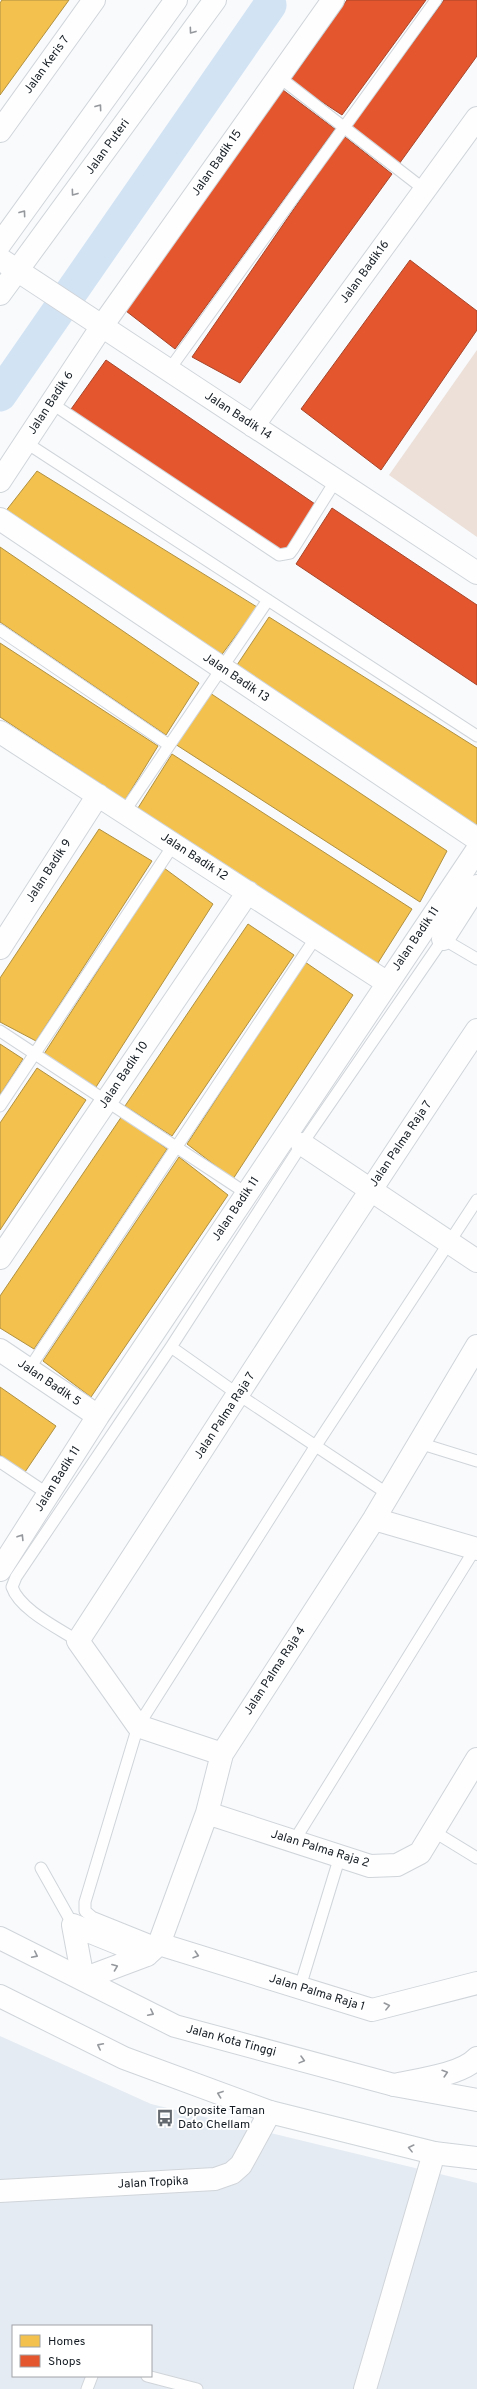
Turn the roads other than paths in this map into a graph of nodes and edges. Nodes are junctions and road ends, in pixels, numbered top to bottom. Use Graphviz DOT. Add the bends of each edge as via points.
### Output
graph roads {
  1 [pos="94,0"];
  2 [pos="176,0"];
  3 [pos="215,0"];
  4 [pos="333,0"];
  5 [pos="436,0"];
  6 [pos="278,77"];
  7 [pos="477,118"];
  8 [pos="344,128"];
  9 [pos="0,131"];
  10 [pos="424,190"];
  11 [pos="0,244"];
  12 [pos="16,270"];
  13 [pos="0,294"];
  14 [pos="94,321"];
  15 [pos="169,370"];
  16 [pos="51,403"];
  17 [pos="253,426"];
  18 [pos="25,442"];
  19 [pos="0,480"];
  20 [pos="336,480"];
  21 [pos="0,519"];
  22 [pos="477,572"];
  23 [pos="268,600"];
  24 [pos="0,630"];
  25 [pos="221,668"];
  26 [pos="0,732"];
  27 [pos="477,736"];
  28 [pos="169,745"];
  29 [pos="98,795"];
  30 [pos="124,812"];
  31 [pos="475,842"];
  32 [pos="174,844"];
  33 [pos="477,886"];
  34 [pos="248,892"];
  35 [pos="316,937"];
  36 [pos="442,939"];
  37 [pos="0,948"];
  38 [pos="477,959"];
  39 [pos="386,982"];
  40 [pos="477,1030"];
  41 [pos="0,1031"];
  42 [pos="35,1054"];
  43 [pos="106,1101"];
  44 [pos="0,1106"];
  45 [pos="302,1144"];
  46 [pos="176,1147"];
  47 [pos="370,1189"];
  48 [pos="246,1194"];
  49 [pos="477,1200"];
  50 [pos="449,1242"];
  51 [pos="0,1258"];
  52 [pos="477,1260"];
  53 [pos="171,1347"];
  54 [pos="0,1350"];
  55 [pos="474,1356"];
  56 [pos="29,1369"];
  57 [pos="239,1395"];
  58 [pos="98,1416"];
  59 [pos="419,1443"];
  60 [pos="315,1447"];
  61 [pos="477,1461"];
  62 [pos="0,1462"];
  63 [pos="48,1494"];
  64 [pos="388,1494"];
  65 [pos="374,1519"];
  66 [pos="476,1549"];
  67 [pos="0,1570"];
  68 [pos="78,1641"];
  69 [pos="138,1726"];
  70 [pos="222,1754"];
  71 [pos="477,1759"];
  72 [pos="207,1813"];
  73 [pos="433,1831"];
  74 [pos="294,1841"];
  75 [pos="340,1856"];
  76 [pos="477,1858"];
  77 [pos="41,1868"];
  78 [pos="73,1925"];
  79 [pos="0,1938"];
  80 [pos="153,1949"];
  81 [pos="83,1979"];
  82 [pos="477,1983"];
  83 [pos="300,1987"];
  84 [pos="0,1996"];
  85 [pos="477,2058"];
  86 [pos="394,2085"];
  87 [pos="477,2100"];
  88 [pos="270,2112"];
  89 [pos="434,2153"];
  90 [pos="477,2158"];
  91 [pos="0,2191"];
  92 [pos="92,2377"];
  93 [pos="150,2377"];
  94 [pos="87,2389"];
  95 [pos="197,2389"];
  96 [pos="365,2389"];
  1 -- 9 [label="main road, Jalan Keris 7"];
  11 -- 2 [label="main road, one-way"];
  3 -- 12 [label="main road, Jalan Puteri, one-way"];
  4 -- 6 [label="main road, Jalan Badik 15"];
  5 -- 8 [label="lane"];
  6 -- 8 [label="lane"];
  6 -- 14 [label="main road, Jalan Badik 15"];
  7 -- 10 [label="main road, Jalan Badik16"];
  8 -- 10 [label="lane"];
  8 -- 15 [label="lane"];
  10 -- 17 [label="main road, Jalan Badik16"];
  12 -- 13 [label="main road, Jalan Puteri"];
  12 -- 14 [label="main road, Jalan Badik 14"];
  14 -- 15 [label="main road, Jalan Badik 14"];
  14 -- 16 [label="main road, Jalan Badik 6"];
  15 -- 17 [label="main road, Jalan Badik 14"];
  16 -- 18 [label="main road, Jalan Badik 6"];
  16 -- 20 [label="lane" via="279,556 290,553"];
  17 -- 20 [label="main road, Jalan Badik 14"];
  18 -- 19 [label="main road, Jalan Badik 6"];
  18 -- 23 [label="lane"];
  20 -- 22 [label="main road, Jalan Badik 14"];
  21 -- 25 [label="main road, Jalan Badik 13"];
  23 -- 25 [label="lane"];
  23 -- 27 [label="lane"];
  24 -- 28 [label="lane"];
  25 -- 28 [label="lane"];
  25 -- 31 [label="main road, Jalan Badik 13"];
  26 -- 29 [label="main road, Jalan Badik 12"];
  28 -- 30 [label="lane"];
  29 -- 30 [label="main road, Jalan Badik 12"];
  29 -- 37 [label="main road, Jalan Badik 9"];
  30 -- 32 [label="main road, Jalan Badik 12"];
  31 -- 39 [label="main road, Jalan Badik 11"];
  32 -- 34 [label="main road, Jalan Badik 12"];
  32 -- 42 [label="lane"];
  33 -- 36 [label="main road"];
  34 -- 35 [label="main road, Jalan Badik 12"];
  34 -- 43 [label="main road, Jalan Badik 10"];
  35 -- 39 [label="main road, Jalan Badik 12"];
  35 -- 46 [label="lane"];
  36 -- 38 [label="lane"];
  36 -- 45 [label="lane"];
  39 -- 48 [label="main road, Jalan Badik 11"];
  40 -- 47 [label="main road, Jalan Palma Raja 7"];
  41 -- 42 [label="lane"];
  42 -- 43 [label="lane"];
  42 -- 44 [label="lane"];
  43 -- 46 [label="lane"];
  43 -- 51 [label="main road, Jalan Badik 10"];
  45 -- 47 [label="main road"];
  45 -- 53 [label="lane"];
  46 -- 48 [label="lane"];
  46 -- 56 [label="lane"];
  47 -- 50 [label="main road"];
  47 -- 57 [label="main road, Jalan Palma Raja 7"];
  48 -- 58 [label="main road, Jalan Badik 11"];
  49 -- 50 [label="lane"];
  50 -- 52 [label="main road"];
  50 -- 60 [label="lane"];
  53 -- 57 [label="lane"];
  53 -- 68 [label="lane" via="16,1577 12,1587 16,1597 29,1608"];
  54 -- 56 [label="main road, Jalan Badik 5"];
  55 -- 59 [label="main road, Jalan Palma Raja 4"];
  56 -- 58 [label="main road, Jalan Badik 5"];
  57 -- 60 [label="lane"];
  57 -- 68 [label="main road, Jalan Palma Raja 7"];
  58 -- 63 [label="main road, Jalan Badik 11"];
  59 -- 61 [label="lane"];
  59 -- 64 [label="main road, Jalan Palma Raja 4"];
  60 -- 64 [label="lane"];
  60 -- 69 [label="lane"];
  62 -- 63 [label="lane"];
  67 -- 63 [label="main road, Jalan Badik 11, one-way"];
  64 -- 65 [label="main road, Jalan Palma Raja 4"];
  65 -- 66 [label="main road"];
  65 -- 70 [label="main road, Jalan Palma Raja 4"];
  66 -- 74 [label="lane"];
  68 -- 69 [label="main road"];
  69 -- 70 [label="main road"];
  69 -- 80 [label="lane" via="85,1902 85,1912"];
  70 -- 72 [label="main road, Jalan Palma Raja 4"];
  71 -- 73 [label="main road, Jalan Palma Raja 2"];
  72 -- 74 [label="main road, Jalan Palma Raja 2"];
  72 -- 80 [label="main road, Jalan Palma Raja 4"];
  73 -- 75 [label="main road, Jalan Palma Raja 2" via="420,1853 397,1865 370,1866"];
  73 -- 76 [label="lane"];
  74 -- 75 [label="main road, Jalan Palma Raja 2"];
  75 -- 83 [label="lane"];
  77 -- 78 [label="lane"];
  78 -- 80 [label="main road, Jalan Palma Raja 1"];
  78 -- 81 [label="main road"];
  79 -- 81 [label="main road, Jalan Kota Tinggi, one-way"];
  81 -- 80 [label="main road, one-way"];
  80 -- 83 [label="main road, Jalan Palma Raja 1, one-way"];
  81 -- 86 [label="main road, Jalan Kota Tinggi, one-way" via="175,2026"];
  83 -- 82 [label="main road, Jalan Palma Raja 1, one-way" via="372,2010"];
  88 -- 84 [label="main road, one-way" via="124,2058"];
  86 -- 85 [label="main road, one-way" via="456,2070 470,2065"];
  86 -- 87 [label="main road, Jalan Kota Tinggi"];
  89 -- 88 [label="main road, one-way"];
  88 -- 91 [label="main road, Jalan Tropika" via="241,2165 232,2173 215,2179"];
  89 -- 90 [label="main road"];
  89 -- 96 [label="main road"];
  92 -- 94 [label="lane"];
  93 -- 95 [label="lane"];
}
